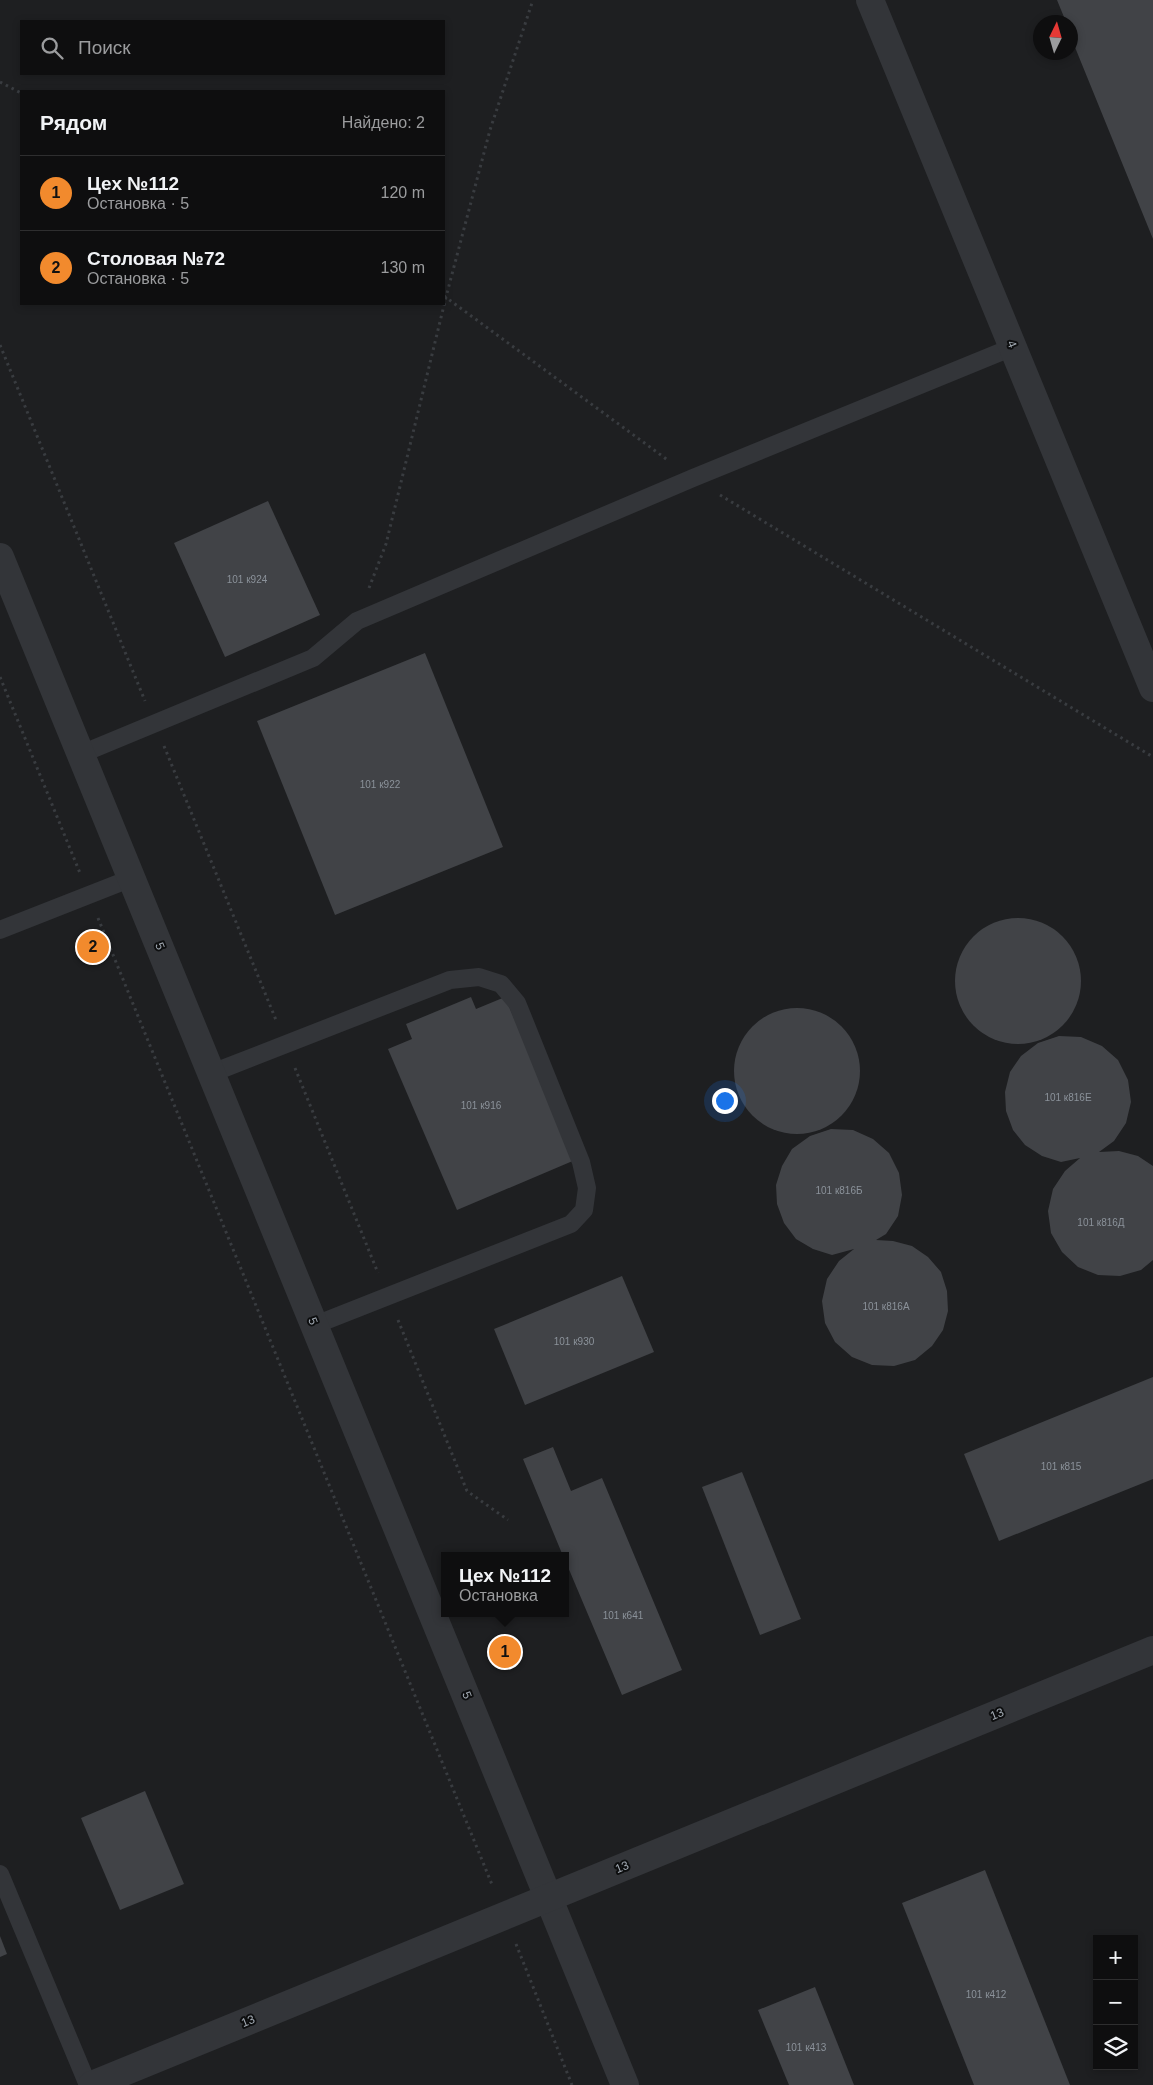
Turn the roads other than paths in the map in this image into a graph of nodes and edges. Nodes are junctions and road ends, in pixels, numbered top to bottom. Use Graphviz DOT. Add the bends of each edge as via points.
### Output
graph roads {
  1 [pos="870,0"];
  2 [pos="1013,347"];
  3 [pos="0,557"];
  4 [pos="1153,688"];
  5 [pos="81,754"];
  6 [pos="132,878"];
  7 [pos="0,930"];
  8 [pos="212,1073"];
  9 [pos="315,1325"];
  10 [pos="1153,1650"];
  11 [pos="0,1874"];
  12 [pos="549,1897"];
  13 [pos="88,2085"];
  14 [pos="92,2085"];
  15 [pos="625,2085"];
  1 -- 2 [label="street, 4"];
  2 -- 4 [label="street, 4"];
  2 -- 5 [label="lane" via="356,621 313,658"];
  3 -- 5 [label="street, 5"];
  5 -- 6 [label="street, 5"];
  6 -- 7 [label="lane"];
  6 -- 8 [label="street, 5"];
  8 -- 9 [label="street, 5"];
  8 -- 9 [label="lane" via="450,980 479,976 501,984 517,1003 581,1162 587,1188 584,1210 571,1224"];
  9 -- 12 [label="street, 5"];
  10 -- 12 [label="street, 13"];
  11 -- 13 [label="lane"];
  12 -- 14 [label="street, 13"];
  12 -- 15 [label="street, 5"];
}
